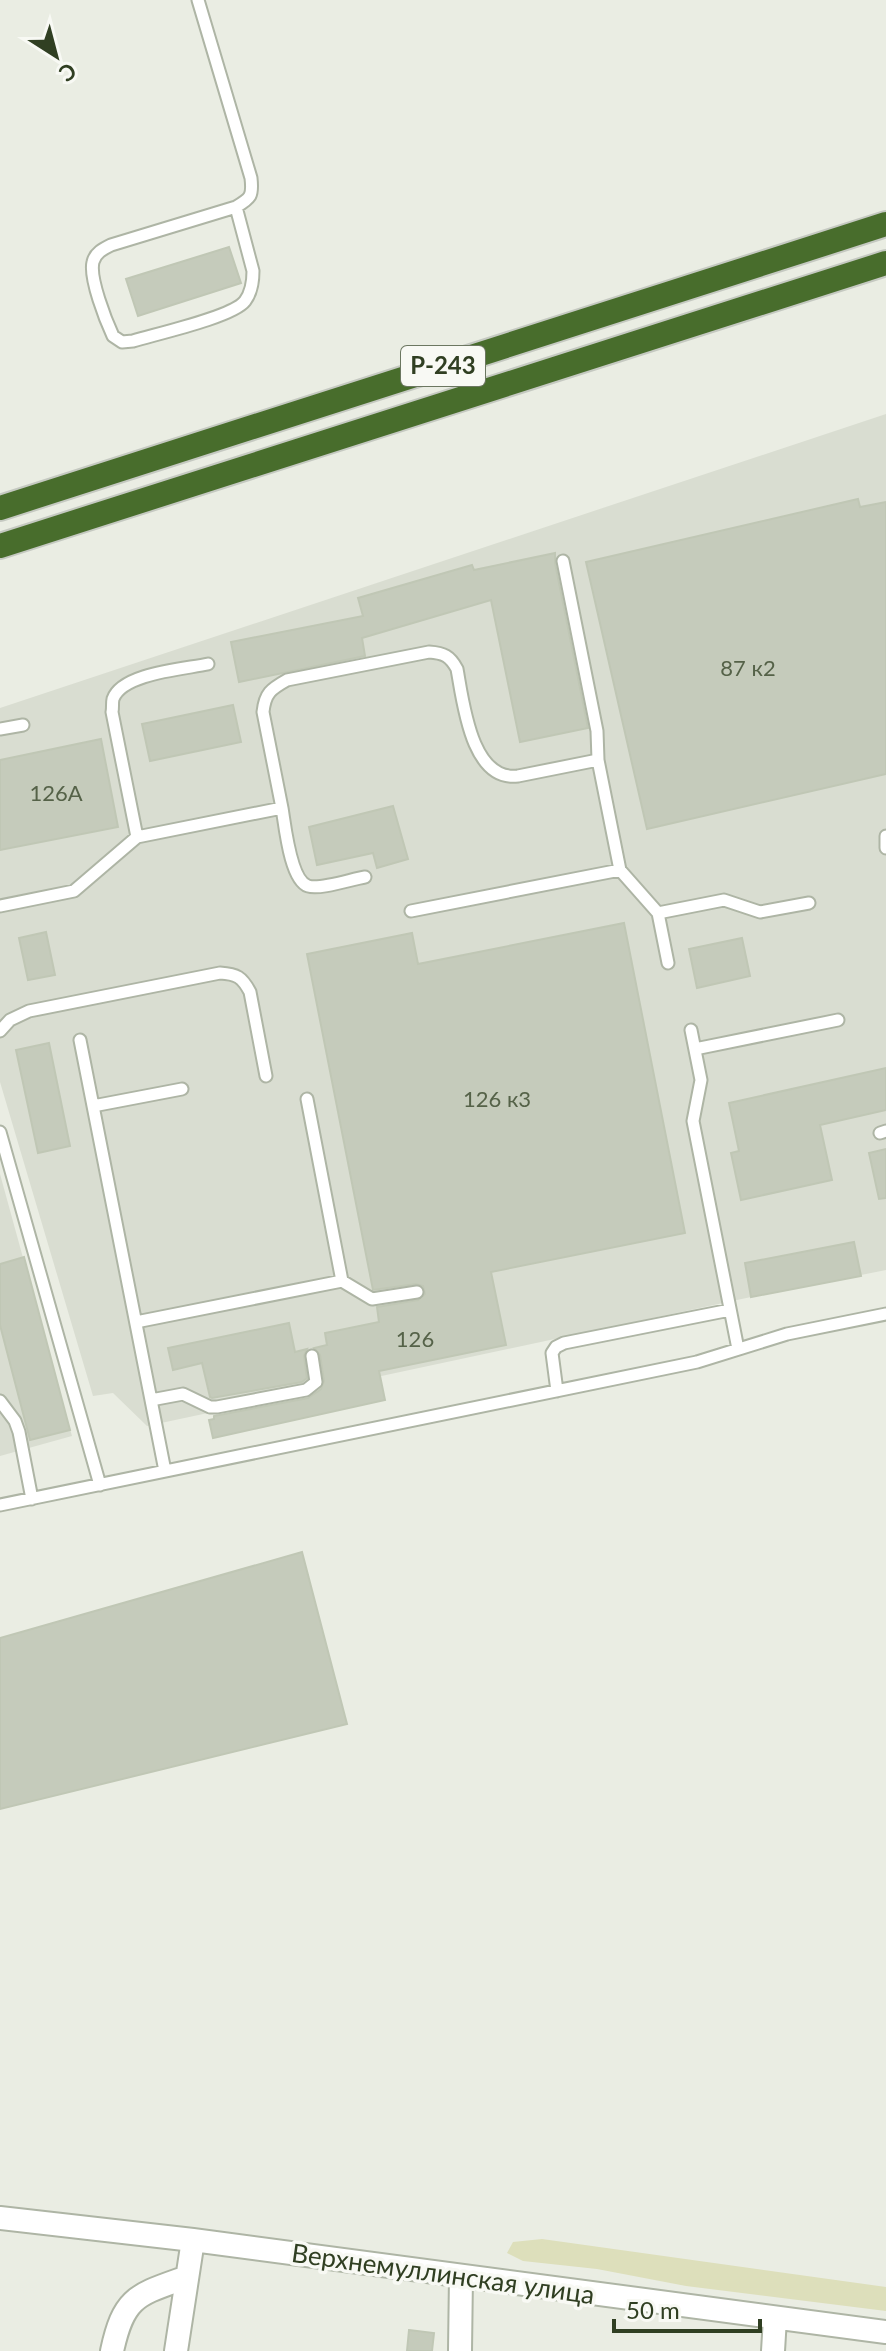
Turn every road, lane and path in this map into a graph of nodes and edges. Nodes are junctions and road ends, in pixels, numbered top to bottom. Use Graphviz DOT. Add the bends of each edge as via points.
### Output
graph roads {
  1 [pos="198,0"];
  2 [pos="236,207"];
  3 [pos="886,224"];
  4 [pos="886,263"];
  5 [pos="0,508"];
  6 [pos="0,546"];
  7 [pos="563,561"];
  8 [pos="208,664"];
  9 [pos="23,725"];
  10 [pos="0,729"];
  11 [pos="598,760"];
  12 [pos="282,808"];
  13 [pos="886,836"];
  14 [pos="137,837"];
  15 [pos="886,848"];
  16 [pos="620,870"];
  17 [pos="365,877"];
  18 [pos="809,903"];
  19 [pos="0,906"];
  20 [pos="411,911"];
  21 [pos="658,913"];
  22 [pos="668,963"];
  23 [pos="838,1020"];
  24 [pos="691,1030"];
  25 [pos="0,1031"];
  26 [pos="80,1040"];
  27 [pos="695,1049"];
  28 [pos="266,1076"];
  29 [pos="182,1089"];
  30 [pos="307,1099"];
  31 [pos="93,1106"];
  32 [pos="0,1132"];
  33 [pos="342,1281"];
  34 [pos="417,1292"];
  35 [pos="730,1310"];
  36 [pos="886,1314"];
  37 [pos="136,1322"];
  38 [pos="738,1349"];
  39 [pos="312,1356"];
  40 [pos="557,1391"];
  41 [pos="151,1400"];
  42 [pos="0,1401"];
  43 [pos="165,1471"];
  44 [pos="100,1485"];
  45 [pos="32,1499"];
  46 [pos="0,1505"];
  47 [pos="0,2218"];
  48 [pos="193,2240"];
  49 [pos="461,2276"];
  50 [pos="187,2277"];
  51 [pos="775,2318"];
  52 [pos="886,2332"];
  53 [pos="112,2351"];
  54 [pos="176,2351"];
  55 [pos="460,2351"];
  56 [pos="773,2351"];
  1 -- 2 [label="lane" via="251,178 249,199"];
  2 -- 2 [label="lane" via="99,251 93,276 113,336 133,341 228,313 246,300 253,271"];
  3 -- 5 [label="highway, Р-243"];
  4 -- 6 [label="highway, Р-243"];
  7 -- 11 [label="lane" via="597,731"];
  8 -- 14 [label="lane" via="136,678 113,698"];
  9 -- 10 [label="lane"];
  11 -- 12 [label="lane" via="501,775 473,742 457,669 442,653 429,652 287,680 273,688 264,699 263,712"];
  11 -- 16 [label="lane"];
  12 -- 14 [label="lane"];
  12 -- 17 [label="lane" via="300,881 317,886"];
  13 -- 15 [label="lane"];
  14 -- 19 [label="lane" via="74,891"];
  16 -- 20 [label="lane"];
  16 -- 21 [label="lane"];
  18 -- 21 [label="lane" via="760,912 724,900"];
  21 -- 22 [label="lane"];
  23 -- 27 [label="lane"];
  24 -- 27 [label="lane"];
  25 -- 28 [label="lane" via="29,1011 235,974 250,992"];
  26 -- 31 [label="lane"];
  27 -- 35 [label="lane" via="701,1080 693,1121"];
  29 -- 31 [label="lane"];
  30 -- 33 [label="lane"];
  31 -- 37 [label="lane"];
  32 -- 44 [label="lane"];
  33 -- 34 [label="lane" via="372,1299"];
  33 -- 37 [label="lane"];
  35 -- 38 [label="lane"];
  35 -- 40 [label="lane" via="564,1343 552,1353"];
  36 -- 38 [label="lane"];
  37 -- 41 [label="lane"];
  38 -- 40 [label="lane"];
  39 -- 41 [label="lane" via="316,1382 306,1390 217,1407 183,1394"];
  40 -- 43 [label="lane"];
  41 -- 43 [label="lane"];
  42 -- 45 [label="lane" via="19,1432"];
  43 -- 44 [label="lane"];
  44 -- 45 [label="lane"];
  45 -- 46 [label="lane"];
  47 -- 48 [label="street, Верхнемуллинская улица"];
  48 -- 49 [label="street, Верхнемуллинская улица"];
  48 -- 50 [label="street"];
  49 -- 51 [label="street, Верхнемуллинская улица"];
  49 -- 55 [label="street"];
  50 -- 53 [label="street" via="144,2292 129,2305"];
  50 -- 54 [label="street"];
  51 -- 52 [label="street, Верхнемуллинская улица"];
  51 -- 56 [label="street"];
}
